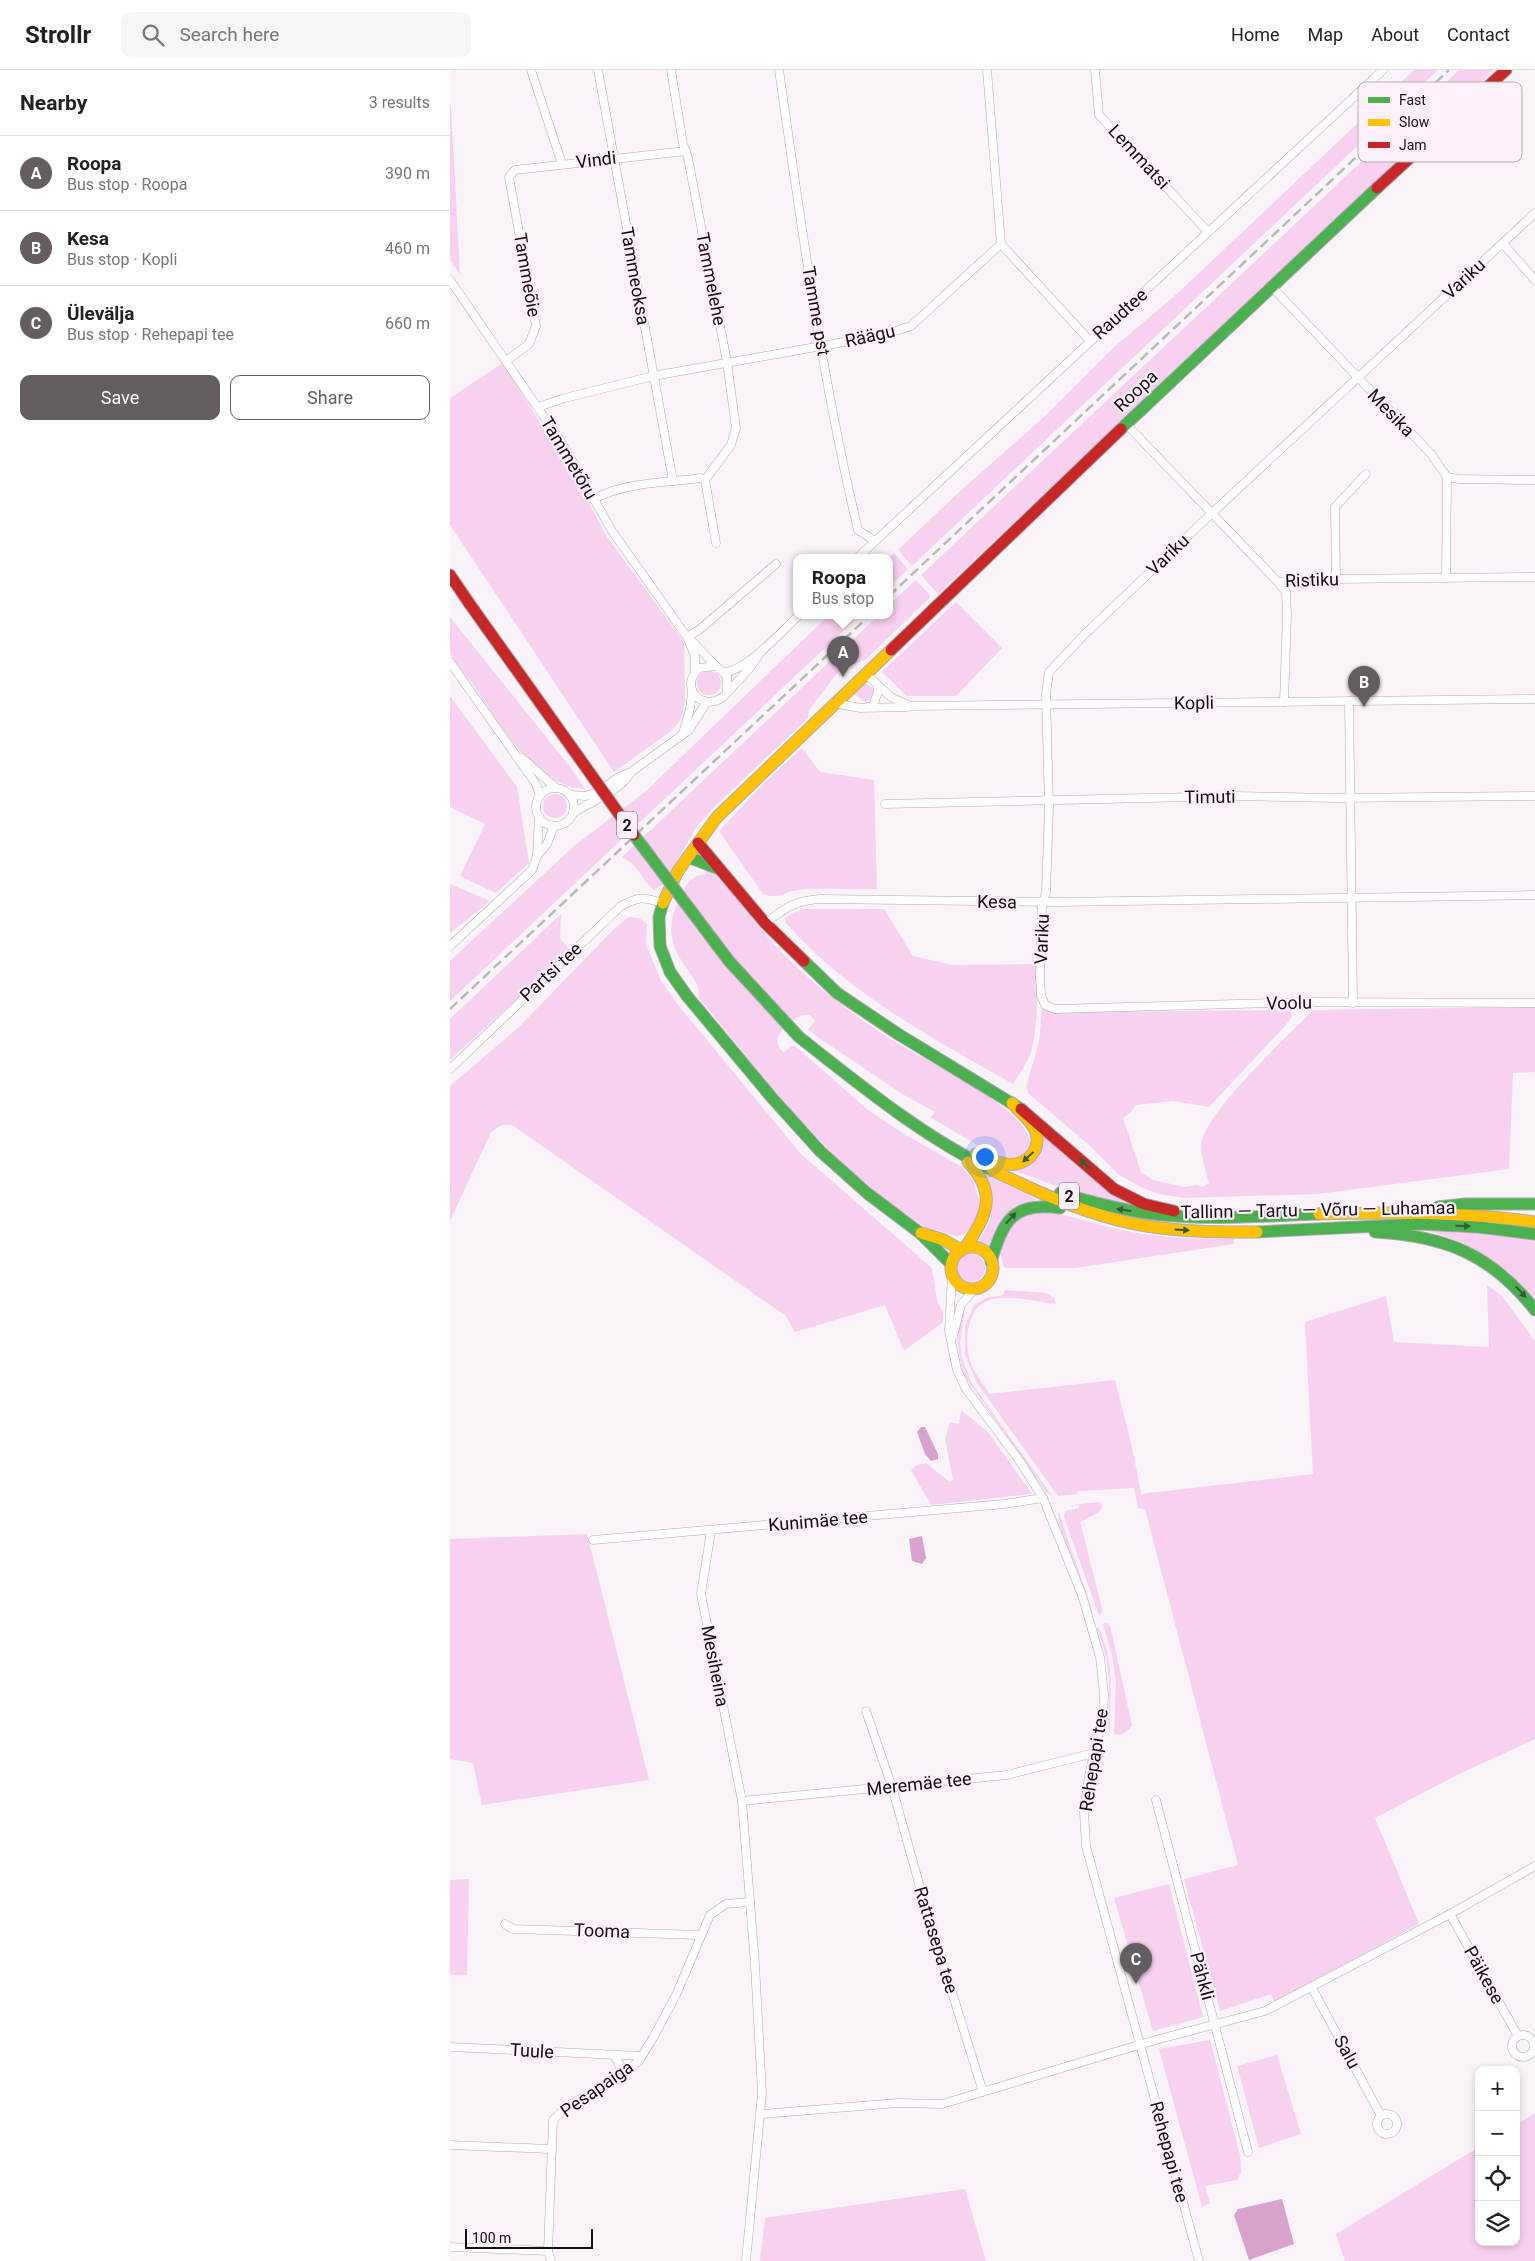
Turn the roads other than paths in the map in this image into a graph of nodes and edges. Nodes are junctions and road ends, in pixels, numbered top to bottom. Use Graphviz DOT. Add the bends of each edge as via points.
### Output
graph roads {
  1 [pos="531,70"];
  2 [pos="598,70"];
  3 [pos="671,70"];
  4 [pos="779,70"];
  5 [pos="987,70"];
  6 [pos="1095,70"];
  7 [pos="1383,70"];
  8 [pos="1506,70"];
  9 [pos="1370,82"];
  10 [pos="1492,82"];
  11 [pos="1358,93"];
  12 [pos="686,151"];
  13 [pos="614,158"];
  14 [pos="1404,162"];
  15 [pos="562,164"];
  16 [pos="509,177"];
  17 [pos="1535,212"];
  18 [pos="1208,232"];
  19 [pos="1001,244"];
  20 [pos="1503,244"];
  21 [pos="450,280"];
  22 [pos="1535,280"];
  23 [pos="1272,287"];
  24 [pos="1090,341"];
  25 [pos="821,347"];
  26 [pos="506,361"];
  27 [pos="727,362"];
  28 [pos="653,376"];
  29 [pos="1358,377"];
  30 [pos="538,407"];
  31 [pos="1126,424"];
  32 [pos="1366,474"];
  33 [pos="1447,477"];
  34 [pos="705,480"];
  35 [pos="1535,480"];
  36 [pos="673,482"];
  37 [pos="594,499"];
  38 [pos="1211,514"];
  39 [pos="874,541"];
  40 [pos="716,543"];
  41 [pos="861,554"];
  42 [pos="776,564"];
  43 [pos="450,575"];
  44 [pos="1446,578"];
  45 [pos="1535,578"];
  46 [pos="1336,579"];
  47 [pos="1278,582"];
  48 [pos="795,619"];
  49 [pos="687,637"];
  50 [pos="763,648"];
  51 [pos="450,662"];
  52 [pos="716,666"];
  53 [pos="696,671"];
  54 [pos="724,672"];
  55 [pos="866,673"];
  56 [pos="877,684"];
  57 [pos="692,692"];
  58 [pos="727,692"];
  59 [pos="1535,699"];
  60 [pos="1349,701"];
  61 [pos="706,702"];
  62 [pos="1284,702"];
  63 [pos="834,703"];
  64 [pos="1046,704"];
  65 [pos="910,706"];
  66 [pos="860,708"];
  67 [pos="683,733"];
  68 [pos="508,744"];
  69 [pos="631,772"];
  70 [pos="556,788"];
  71 [pos="570,795"];
  72 [pos="540,796"];
  73 [pos="1535,796"];
  74 [pos="1351,797"];
  75 [pos="1049,801"];
  76 [pos="885,804"];
  77 [pos="574,813"];
  78 [pos="539,816"];
  79 [pos="554,826"];
  80 [pos="698,843"];
  81 [pos="538,856"];
  82 [pos="688,857"];
  83 [pos="719,869"];
  84 [pos="1535,895"];
  85 [pos="1352,898"];
  86 [pos="1045,902"];
  87 [pos="661,903"];
  88 [pos="765,923"];
  89 [pos="450,946"];
  90 [pos="1353,1003"];
  91 [pos="1535,1003"];
  92 [pos="1044,1005"];
  93 [pos="450,1069"];
  94 [pos="1012,1103"];
  95 [pos="941,1139"];
  96 [pos="1535,1204"];
  97 [pos="1376,1214"];
  98 [pos="1207,1216"];
  99 [pos="1099,1217"];
  100 [pos="1535,1222"];
  101 [pos="1310,1230"];
  102 [pos="920,1233"];
  103 [pos="1535,1234"];
  104 [pos="963,1249"];
  105 [pos="992,1262"];
  106 [pos="952,1270"];
  107 [pos="975,1288"];
  108 [pos="1535,1310"];
  109 [pos="951,1340"];
  110 [pos="1043,1498"];
  111 [pos="711,1531"];
  112 [pos="593,1540"];
  113 [pos="866,1711"];
  114 [pos="1094,1754"];
  115 [pos="892,1787"];
  116 [pos="1156,1800"];
  117 [pos="742,1801"];
  118 [pos="1535,1866"];
  119 [pos="749,1902"];
  120 [pos="1450,1914"];
  121 [pos="505,1924"];
  122 [pos="700,1935"];
  123 [pos="1312,1988"];
  124 [pos="1214,2024"];
  125 [pos="1518,2036"];
  126 [pos="1140,2044"];
  127 [pos="450,2047"];
  128 [pos="614,2055"];
  129 [pos="641,2056"];
  130 [pos="620,2076"];
  131 [pos="983,2092"];
  132 [pos="761,2114"];
  133 [pos="1381,2116"];
  134 [pos="450,2145"];
  135 [pos="550,2149"];
  136 [pos="1248,2152"];
  137 [pos="450,2247"];
  138 [pos="548,2251"];
  139 [pos="551,2261"];
  140 [pos="746,2261"];
  141 [pos="1199,2261"];
  1 -- 15 [label="street"];
  2 -- 13 [label="street, Tammeoksa"];
  3 -- 12 [label="street, Tammelehe"];
  4 -- 25 [label="street, Tamme pst"];
  5 -- 19 [label="street"];
  6 -- 18 [label="street, Lemmatsi" via="1099,115"];
  7 -- 9 [label="street, Raudtee"];
  8 -- 10 [label="main road, Roopa"];
  11 -- 18 [label="street, Raudtee"];
  12 -- 13 [label="street, Vindi"];
  12 -- 27 [label="street, Tammelehe"];
  13 -- 15 [label="street, Vindi"];
  13 -- 28 [label="street, Tammeoksa"];
  14 -- 23 [label="main road, Roopa"];
  15 -- 16 [label="street, Vindi" via="515,170"];
  16 -- 26 [label="street, Tammeõie" via="536,326 529,344"];
  17 -- 20 [label="street, Variku"];
  18 -- 24 [label="street, Raudtee"];
  19 -- 24 [label="street"];
  19 -- 25 [label="street, Räägu" via="911,326"];
  20 -- 22 [label="street"];
  20 -- 29 [label="street, Variku"];
  21 -- 26 [label="street, Tammetõru"];
  23 -- 29 [label="street, Mesika"];
  23 -- 31 [label="main road, Roopa"];
  24 -- 39 [label="street, Raudtee"];
  25 -- 27 [label="street, Räägu"];
  25 -- 39 [label="street, Tamme pst" via="858,530"];
  26 -- 30 [label="street, Tammetõru"];
  27 -- 28 [label="street, Räägu"];
  27 -- 34 [label="street, Tammelehe" via="735,434 731,445"];
  28 -- 30 [label="street, Räägu"];
  28 -- 36 [label="street, Tammeoksa"];
  29 -- 33 [label="street, Mesika" via="1431,454"];
  29 -- 38 [label="street, Variku"];
  30 -- 37 [label="street, Tammetõru"];
  31 -- 38 [label="street, Ristiku"];
  31 -- 55 [label="main road, Roopa"];
  32 -- 46 [label="street" via="1336,506"];
  33 -- 35 [label="street"];
  33 -- 44 [label="street"];
  34 -- 36 [label="street"];
  34 -- 40 [label="street"];
  36 -- 37 [label="street" via="606,492"];
  37 -- 49 [label="street, Tammetõru" via="612,531"];
  38 -- 47 [label="street, Ristiku"];
  38 -- 64 [label="street, Variku" via="1048,672"];
  39 -- 41 [label="street, Raudtee"];
  42 -- 49 [label="street"];
  43 -- 95 [label="main road, Tallinn — Tartu — Võru — Luhamaa / 2, bridge" via="646,852 729,961 799,1036 887,1104"];
  44 -- 45 [label="street, Ristiku"];
  44 -- 46 [label="street, Ristiku"];
  46 -- 47 [label="street, Ristiku"];
  47 -- 62 [label="street" via="1286,592"];
  48 -- 50 [label="street"];
  49 -- 52 [label="street, Tammetõru"];
  49 -- 53 [label="street, Tammetõru" via="695,656"];
  50 -- 54 [label="street" via="737,668"];
  50 -- 58 [label="street"];
  51 -- 68 [label="street"];
  52 -- 53 [label="street" via="705,666"];
  52 -- 54 [label="street"];
  53 -- 57 [label="street" via="691,681"];
  54 -- 58 [label="street" via="728,681"];
  55 -- 56 [label="street, Kopli"];
  55 -- 63 [label="main road, Roopa"];
  56 -- 65 [label="street, Kopli" via="895,700"];
  56 -- 66 [label="street" via="876,700 872,706"];
  57 -- 61 [label="street"];
  57 -- 67 [label="street"];
  58 -- 61 [label="street" via="718,701"];
  59 -- 60 [label="street, Kopli"];
  60 -- 62 [label="street, Kopli"];
  60 -- 74 [label="street"];
  61 -- 67 [label="street" via="689,730"];
  62 -- 64 [label="street, Kopli"];
  63 -- 66 [label="street"];
  63 -- 80 [label="main road, Roopa" via="717,817"];
  64 -- 65 [label="street, Kopli"];
  64 -- 75 [label="street, Variku"];
  65 -- 66 [label="street"];
  67 -- 69 [label="street"];
  68 -- 70 [label="street"];
  68 -- 72 [label="street" via="536,784"];
  69 -- 71 [label="street" via="598,792 586,796"];
  69 -- 77 [label="street" via="602,799"];
  70 -- 71 [label="street"];
  70 -- 72 [label="street"];
  71 -- 77 [label="street"];
  72 -- 78 [label="street" via="536,806"];
  73 -- 74 [label="street, Timuti"];
  74 -- 75 [label="street, Timuti" via="1236,796"];
  74 -- 85 [label="street"];
  75 -- 76 [label="street, Timuti"];
  75 -- 86 [label="street, Variku"];
  77 -- 79 [label="street" via="566,822"];
  78 -- 79 [label="street"];
  78 -- 81 [label="street"];
  79 -- 81 [label="street"];
  80 -- 82 [label="main road, Roopa"];
  80 -- 83 [label="main road"];
  81 -- 89 [label="street" via="532,870"];
  82 -- 83 [label="main road"];
  82 -- 87 [label="main road, Roopa"];
  83 -- 88 [label="main road"];
  84 -- 85 [label="street, Kesa"];
  85 -- 86 [label="street, Kesa"];
  85 -- 90 [label="street"];
  86 -- 88 [label="street, Kesa" via="820,899 788,906"];
  86 -- 92 [label="street, Variku" via="1042,906 1040,977"];
  87 -- 93 [label="street, Partsi tee" via="645,897 621,906"];
  87 -- 102 [label="main road" via="660,950 672,974 691,999 801,1131 845,1174"];
  88 -- 94 [label="main road" via="837,992 898,1034"];
  90 -- 91 [label="street, Voolu"];
  90 -- 92 [label="street, Voolu" via="1055,1009"];
  94 -- 95 [label="main road, one-way" via="1031,1123 1037,1138 1034,1152 1022,1163 1007,1164 986,1159"];
  98 -- 94 [label="main road, one-way" via="1158,1208 1114,1189 1043,1125"];
  98 -- 95 [label="main road, Tallinn — Tartu — Võru — Luhamaa / 2, one-way" via="1160,1215 1116,1208 1061,1193 1012,1175"];
  95 -- 99 [label="main road, Tallinn — Tartu — Võru — Luhamaa / 2" via="1008,1180"];
  95 -- 104 [label="main road" via="980,1172 986,1189 983,1220"];
  96 -- 97 [label="main road" via="1465,1204"];
  97 -- 98 [label="main road, Tallinn — Tartu — Võru — Luhamaa / 2"];
  97 -- 100 [label="main road, Tallinn — Tartu — Võru — Luhamaa / 2" via="1459,1214"];
  99 -- 101 [label="main road, Tallinn — Tartu — Võru — Luhamaa / 2, one-way" via="1134,1225 1201,1232"];
  105 -- 99 [label="main road, one-way" via="999,1236 1007,1220 1017,1210 1044,1204"];
  101 -- 103 [label="main road, Tallinn — Tartu — Võru — Luhamaa / 2, one-way" via="1422,1224 1475,1226"];
  101 -- 108 [label="main road, one-way" via="1394,1232 1430,1237 1456,1246 1481,1258 1506,1276"];
  102 -- 104 [label="main road"];
  102 -- 106 [label="main road"];
  104 -- 105 [label="main road" via="978,1248"];
  104 -- 106 [label="main road"];
  105 -- 107 [label="main road" via="988,1280"];
  106 -- 107 [label="main road" via="962,1286"];
  106 -- 109 [label="street, Rehepapi tee"];
  107 -- 109 [label="street, Rehepapi tee" via="961,1305"];
  109 -- 110 [label="street, Rehepapi tee" via="957,1370 966,1389"];
  110 -- 111 [label="street, Kunimäe tee"];
  110 -- 114 [label="street, Rehepapi tee" via="1082,1595 1100,1657 1103,1714"];
  111 -- 112 [label="street, Kunimäe tee"];
  111 -- 117 [label="street, Mesiheina" via="700,1594"];
  113 -- 115 [label="street, Rattasepa tee"];
  114 -- 115 [label="street, Meremäe tee" via="1007,1775"];
  114 -- 126 [label="street, Rehepapi tee" via="1084,1812 1086,1846"];
  115 -- 117 [label="street, Meremäe tee"];
  115 -- 131 [label="street, Rattasepa tee"];
  116 -- 124 [label="street, Pähkli"];
  117 -- 119 [label="street"];
  118 -- 120 [label="street"];
  119 -- 122 [label="street, Pesapaiga" via="733,1902 718,1908"];
  119 -- 132 [label="street"];
  120 -- 123 [label="street"];
  120 -- 125 [label="street, Päikese"];
  121 -- 122 [label="street, Tooma" via="513,1929"];
  122 -- 129 [label="street, Pesapaiga" via="676,1995"];
  123 -- 124 [label="street" via="1265,2011"];
  123 -- 133 [label="street, Salu"];
  124 -- 126 [label="street"];
  124 -- 136 [label="street, Pähkli"];
  126 -- 131 [label="street"];
  126 -- 141 [label="street, Rehepapi tee"];
  127 -- 128 [label="street, Tuule"];
  128 -- 129 [label="street, Tuule"];
  128 -- 130 [label="street"];
  129 -- 130 [label="street, Pesapaiga"];
  130 -- 135 [label="street, Pesapaiga" via="568,2106 553,2120"];
  131 -- 132 [label="street" via="942,2104 898,2103"];
  132 -- 140 [label="street"];
  134 -- 135 [label="street"];
  135 -- 138 [label="street, Pesapaiga"];
  137 -- 138 [label="street"];
  138 -- 139 [label="street, Pesapaiga"];
}
